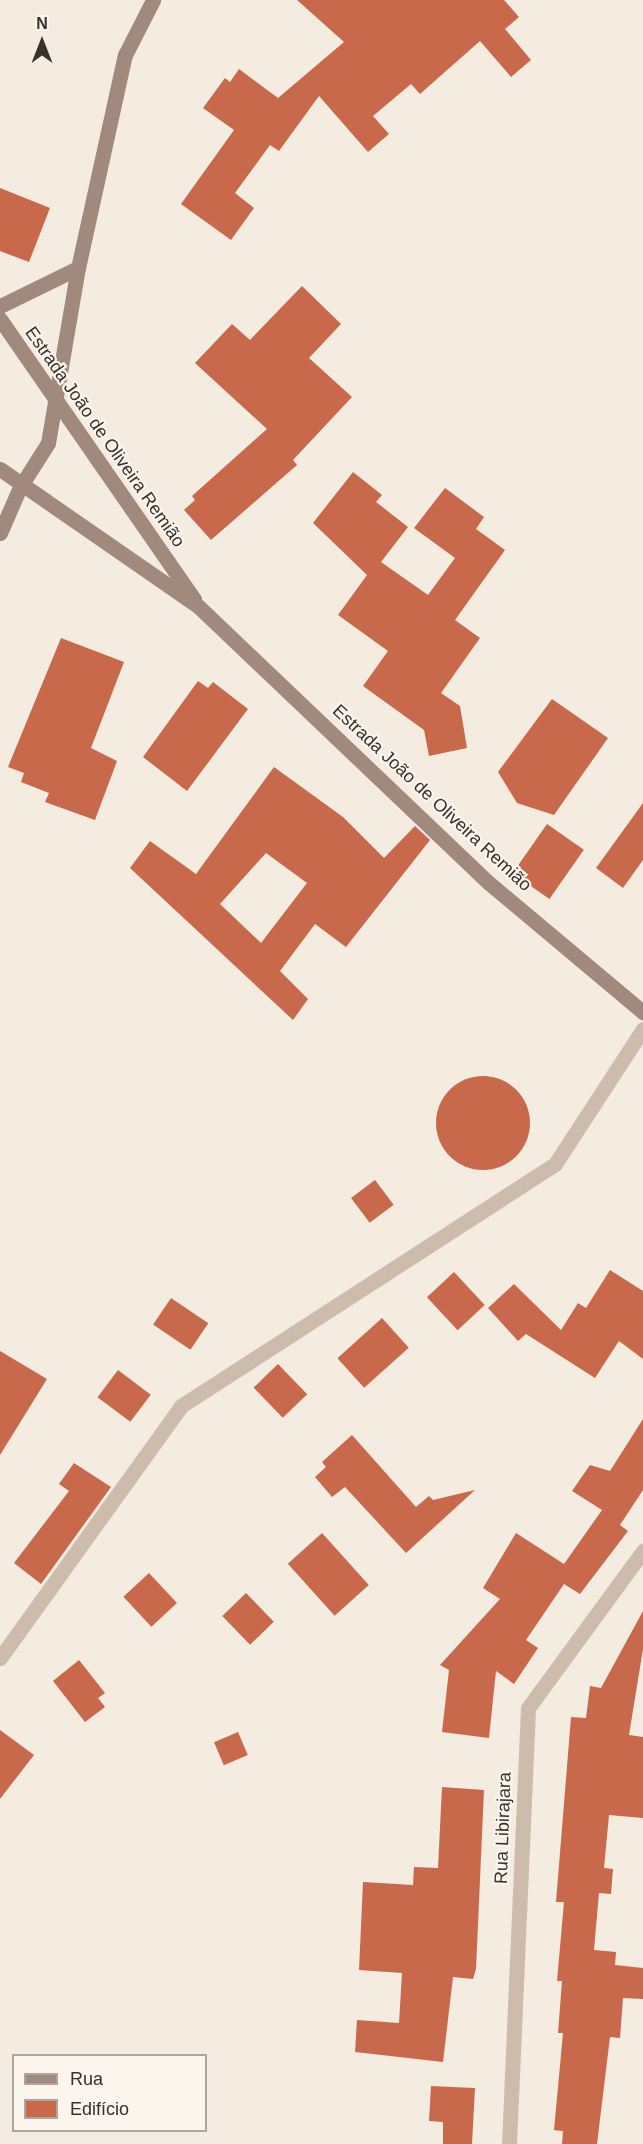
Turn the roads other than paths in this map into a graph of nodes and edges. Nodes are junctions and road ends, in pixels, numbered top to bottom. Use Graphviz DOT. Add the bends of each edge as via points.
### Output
graph roads {
  1 [pos="153,0"];
  2 [pos="78,268"];
  3 [pos="0,306"];
  4 [pos="0,319"];
  5 [pos="58,399"];
  6 [pos="0,469"];
  7 [pos="20,487"];
  8 [pos="0,533"];
  9 [pos="199,607"];
  10 [pos="643,1012"];
  11 [pos="643,1029"];
  12 [pos="643,1551"];
  13 [pos="0,1658"];
  14 [pos="509,2144"];
  1 -- 2 [label="main road" via="125,55"];
  2 -- 3 [label="main road"];
  2 -- 5 [label="main road"];
  4 -- 5 [label="main road, Estrada João de Oliveira Remião"];
  5 -- 7 [label="main road" via="48,443"];
  5 -- 9 [label="main road, Estrada João de Oliveira Remião"];
  6 -- 7 [label="main road, Estrada João de Oliveira Remião"];
  7 -- 8 [label="main road"];
  7 -- 9 [label="main road, Estrada João de Oliveira Remião"];
  9 -- 10 [label="main road, Estrada João de Oliveira Remião" via="489,883"];
  11 -- 13 [label="street" via="555,1164 181,1406"];
  12 -- 14 [label="street, Rua Libirajara" via="528,1708"];
}
